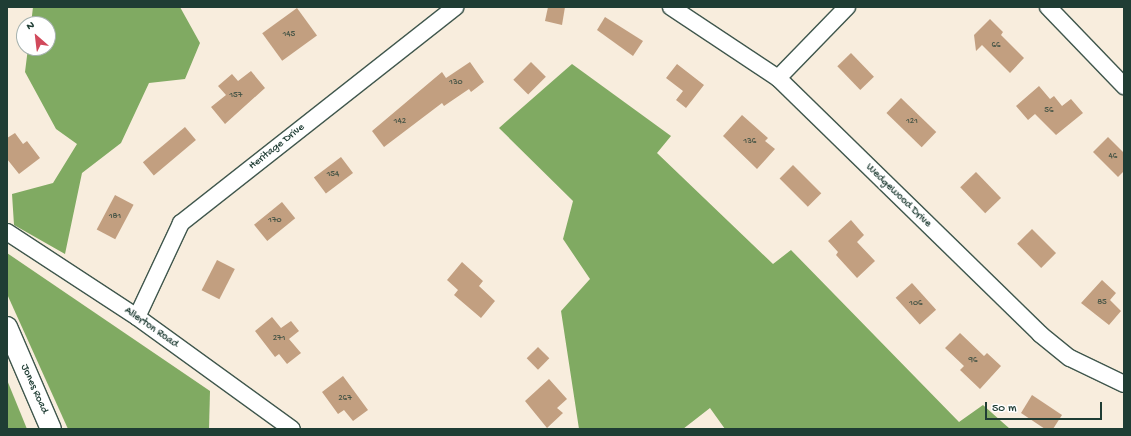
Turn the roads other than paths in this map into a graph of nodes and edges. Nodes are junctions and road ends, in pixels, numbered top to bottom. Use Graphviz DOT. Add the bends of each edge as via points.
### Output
graph roads {
  1 [pos="455,7"];
  2 [pos="671,7"];
  3 [pos="847,7"];
  4 [pos="1048,7"];
  5 [pos="778,78"];
  6 [pos="1124,86"];
  7 [pos="7,232"];
  8 [pos="137,317"];
  9 [pos="7,327"];
  10 [pos="1124,384"];
  11 [pos="51,429"];
  12 [pos="292,429"];
  1 -- 8 [label="street, Heritage Drive" via="181,223"];
  2 -- 5 [label="street, Wedgewood Drive"];
  3 -- 5 [label="street"];
  4 -- 6 [label="street"];
  5 -- 10 [label="street, Wedgewood Drive" via="1040,334 1070,358"];
  7 -- 8 [label="street, Allerton Road"];
  8 -- 12 [label="street, Allerton Road"];
  9 -- 11 [label="street, Jones Road"];
}
